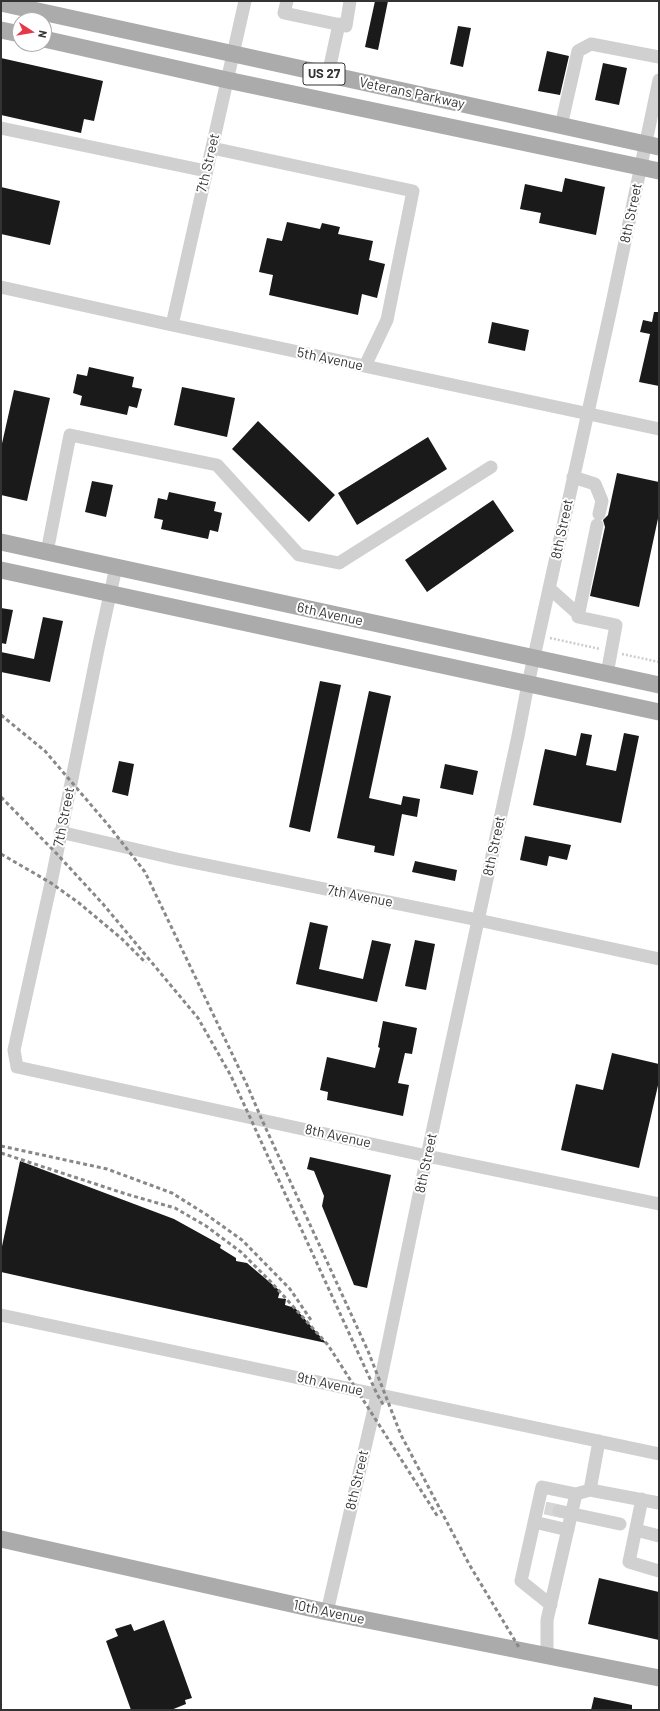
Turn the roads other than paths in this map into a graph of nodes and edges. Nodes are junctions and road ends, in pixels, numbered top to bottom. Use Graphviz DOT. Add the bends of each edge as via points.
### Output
graph roads {
  1 [pos="245,1"];
  2 [pos="287,1"];
  3 [pos="350,1"];
  4 [pos="1,3"];
  5 [pos="339,24"];
  6 [pos="1,30"];
  7 [pos="12,32"];
  8 [pos="52,42"];
  9 [pos="233,54"];
  10 [pos="659,57"];
  11 [pos="328,75"];
  12 [pos="227,80"];
  13 [pos="659,80"];
  14 [pos="561,126"];
  15 [pos="1,128"];
  16 [pos="653,146"];
  17 [pos="212,148"];
  18 [pos="641,167"];
  19 [pos="659,171"];
  20 [pos="206,172"];
  21 [pos="1,287"];
  22 [pos="172,325"];
  23 [pos="365,366"];
  24 [pos="587,413"];
  25 [pos="659,429"];
  26 [pos="491,467"];
  27 [pos="573,477"];
  28 [pos="1,542"];
  29 [pos="47,552"];
  30 [pos="116,567"];
  31 [pos="1,570"];
  32 [pos="549,588"];
  33 [pos="110,594"];
  34 [pos="578,614"];
  35 [pos="533,658"];
  36 [pos="607,674"];
  37 [pos="528,684"];
  38 [pos="659,685"];
  39 [pos="659,712"];
  40 [pos="60,832"];
  41 [pos="478,920"];
  42 [pos="659,959"];
  43 [pos="17,1067"];
  44 [pos="427,1156"];
  45 [pos="659,1204"];
  46 [pos="1,1314"];
  47 [pos="377,1394"];
  48 [pos="599,1441"];
  49 [pos="659,1454"];
  50 [pos="590,1490"];
  51 [pos="576,1494"];
  52 [pos="642,1499"];
  53 [pos="659,1503"];
  54 [pos="565,1512"];
  55 [pos="534,1522"];
  56 [pos="631,1527"];
  57 [pos="568,1530"];
  58 [pos="659,1536"];
  59 [pos="1,1539"];
  60 [pos="659,1571"];
  61 [pos="551,1606"];
  62 [pos="327,1612"];
  63 [pos="547,1655"];
  64 [pos="659,1678"];
  1 -- 9 [label="street, 7th Street"];
  2 -- 5 [label="street" via="284,13"];
  3 -- 5 [label="street" via="346,26"];
  4 -- 9 [label="main road, Veterans Parkway / US 27"];
  5 -- 11 [label="street"];
  6 -- 7 [label="main road"];
  8 -- 12 [label="main road, Veterans Parkway / US 27"];
  9 -- 11 [label="main road, Veterans Parkway / US 27"];
  9 -- 12 [label="street, 7th Street"];
  10 -- 14 [label="street" via="591,44 578,50"];
  11 -- 14 [label="main road, Veterans Parkway / US 27"];
  12 -- 17 [label="street, 7th Street"];
  12 -- 18 [label="main road, Veterans Parkway / US 27"];
  13 -- 16 [label="street, 8th Street"];
  14 -- 16 [label="main road, Veterans Parkway / US 27"];
  15 -- 20 [label="street"];
  16 -- 18 [label="street, 8th Street"];
  17 -- 20 [label="street, 7th Street"];
  17 -- 23 [label="street" via="413,191 387,320"];
  18 -- 19 [label="main road, Veterans Parkway / US 27"];
  18 -- 24 [label="street, 8th Street"];
  20 -- 22 [label="street, 7th Street"];
  21 -- 22 [label="street, 5th Avenue"];
  22 -- 23 [label="street, 5th Avenue"];
  23 -- 24 [label="street, 5th Avenue"];
  24 -- 25 [label="street, 5th Avenue"];
  24 -- 27 [label="street, 8th Street"];
  26 -- 29 [label="street" via="338,563 299,555 217,465 70,435"];
  27 -- 32 [label="street, 8th Street"];
  27 -- 34 [label="street" via="595,484 602,501"];
  28 -- 29 [label="main road, 6th Avenue"];
  29 -- 30 [label="main road, 6th Avenue"];
  30 -- 33 [label="street, 7th Street"];
  30 -- 35 [label="main road, 6th Avenue"];
  31 -- 33 [label="main road, 6th Avenue"];
  32 -- 34 [label="street"];
  32 -- 35 [label="street, 8th Street"];
  33 -- 37 [label="main road, 6th Avenue"];
  33 -- 40 [label="street, 7th Street"];
  34 -- 36 [label="street" via="578,617 616,625"];
  35 -- 36 [label="main road, 6th Avenue"];
  35 -- 37 [label="street, 8th Street"];
  36 -- 38 [label="main road, 6th Avenue"];
  37 -- 39 [label="main road, 6th Avenue"];
  37 -- 41 [label="street, 8th Street"];
  40 -- 41 [label="street, 7th Avenue" via="177,859"];
  40 -- 43 [label="street, 7th Street" via="14,1050"];
  41 -- 42 [label="street, 7th Avenue"];
  41 -- 44 [label="street, 8th Street"];
  43 -- 44 [label="street, 8th Avenue"];
  44 -- 45 [label="street, 8th Avenue"];
  44 -- 47 [label="street, 8th Street"];
  46 -- 47 [label="street, 9th Avenue"];
  47 -- 48 [label="street, 9th Avenue"];
  47 -- 62 [label="street, 8th Street"];
  48 -- 49 [label="street, 9th Avenue"];
  48 -- 50 [label="street"];
  50 -- 51 [label="street"];
  50 -- 52 [label="street"];
  51 -- 54 [label="street"];
  51 -- 55 [label="street" via="542,1487 541,1507"];
  52 -- 53 [label="street"];
  52 -- 56 [label="street"];
  54 -- 56 [label="street"];
  54 -- 57 [label="street"];
  55 -- 57 [label="street"];
  55 -- 61 [label="street" via="521,1581"];
  56 -- 58 [label="street"];
  56 -- 60 [label="street" via="629,1562"];
  57 -- 61 [label="street"];
  59 -- 62 [label="main road, 10th Avenue"];
  61 -- 63 [label="street" via="547,1620"];
  62 -- 63 [label="main road, 10th Avenue"];
  63 -- 64 [label="main road, 10th Avenue"];
}
